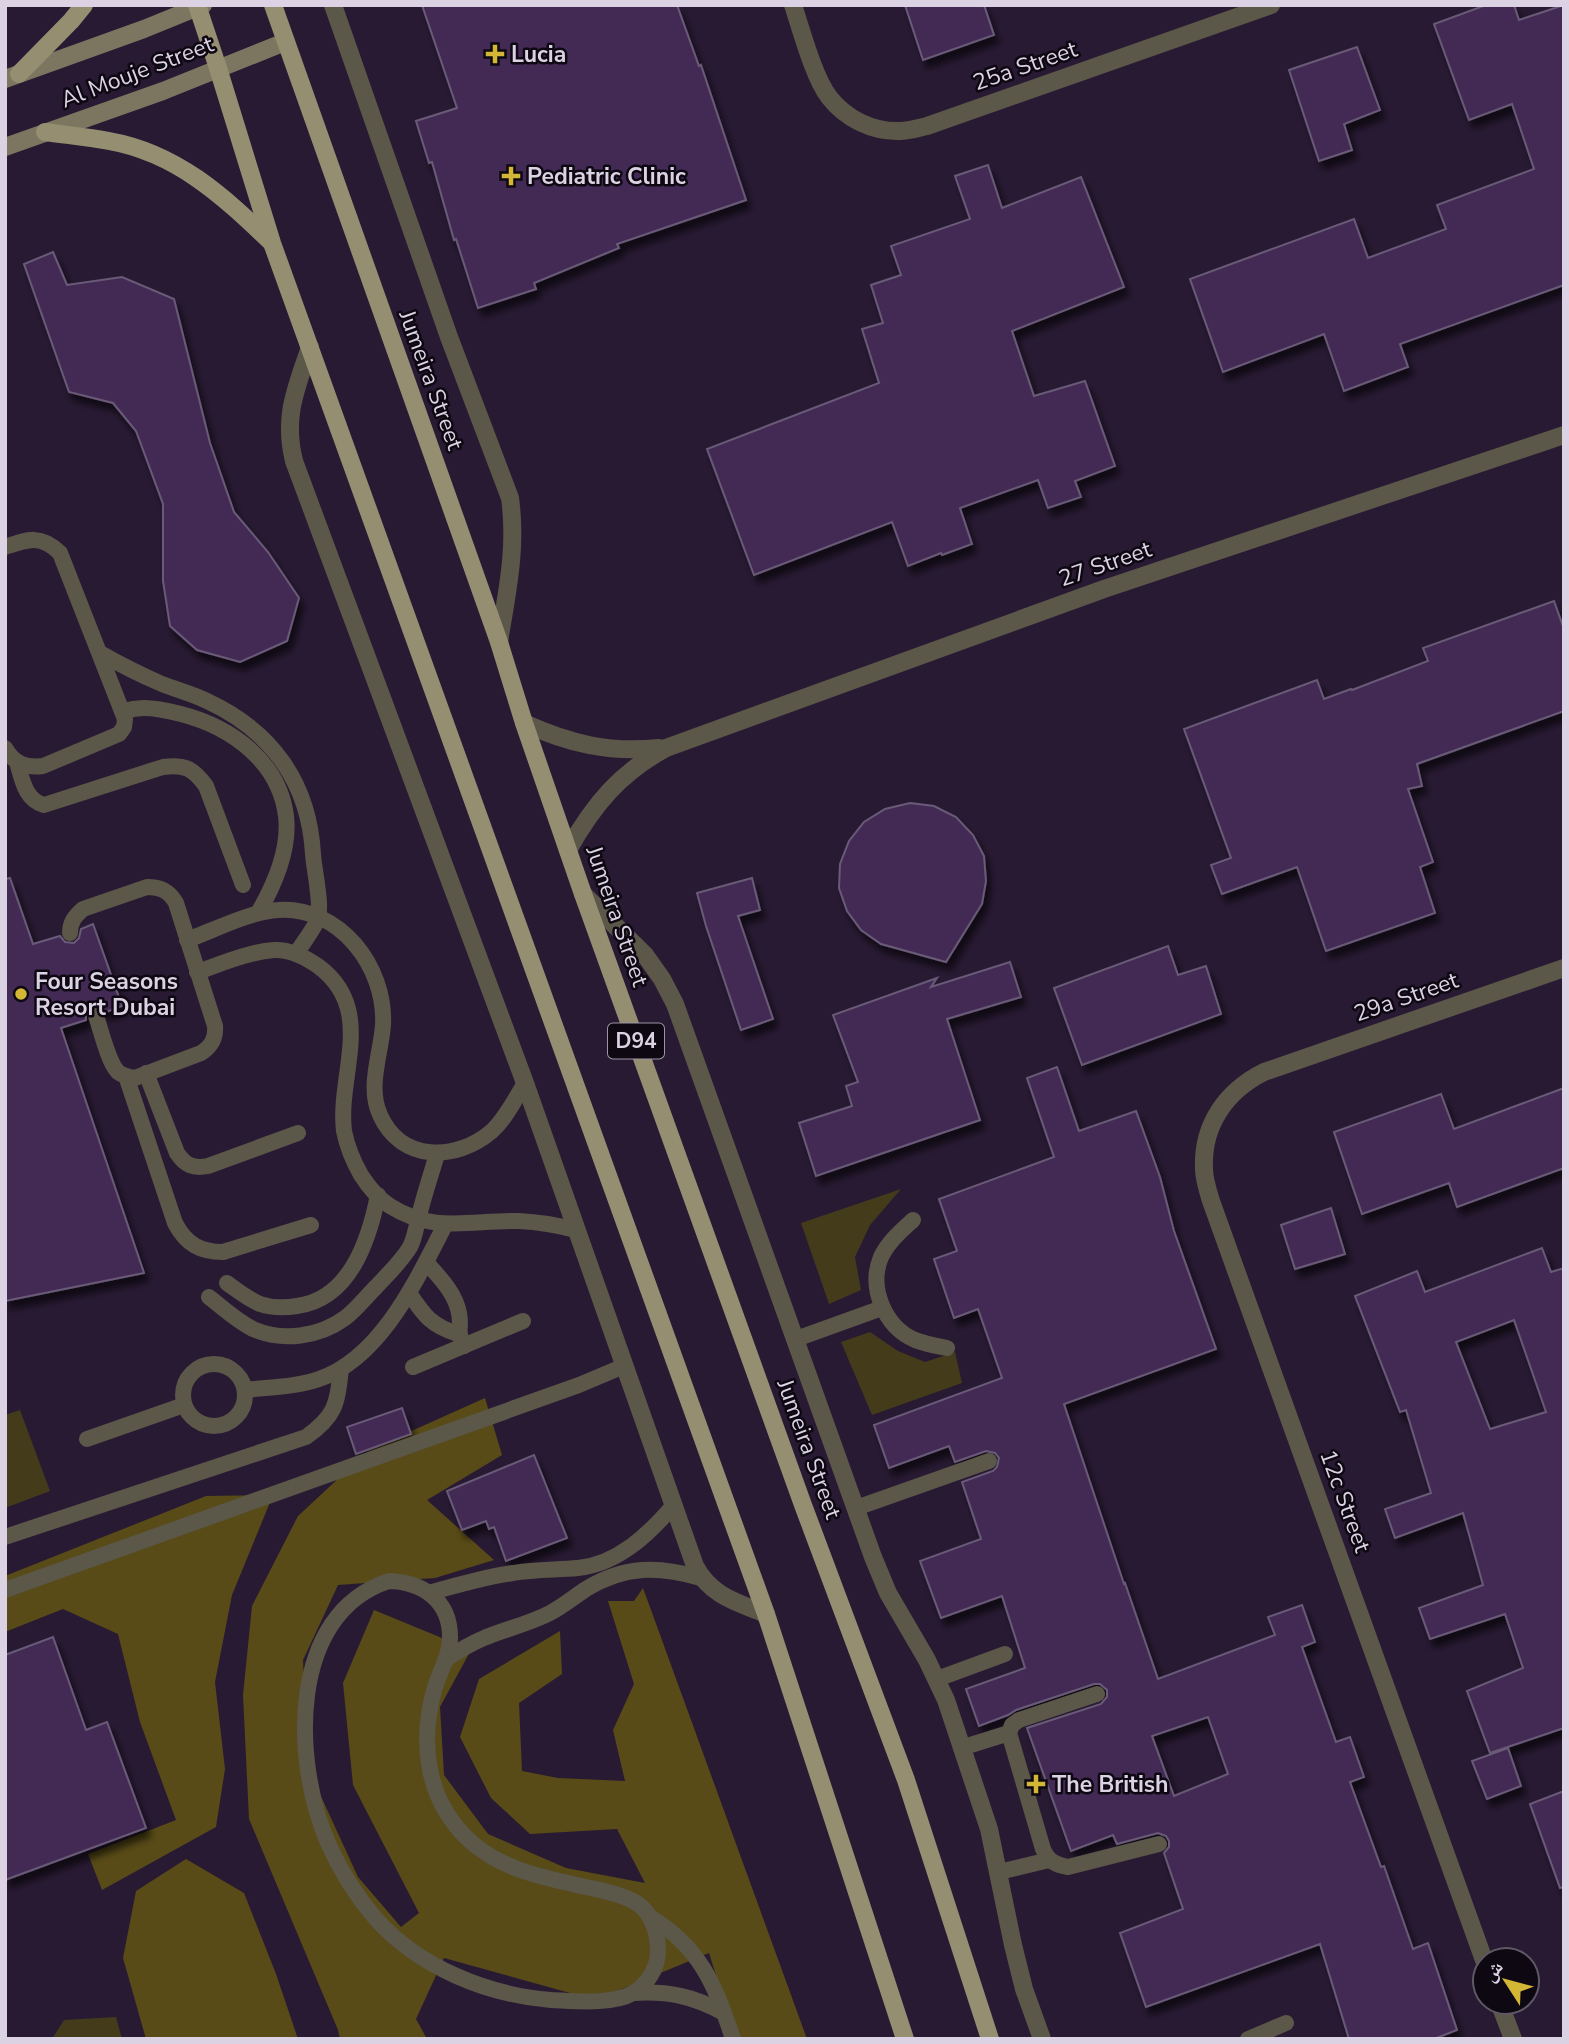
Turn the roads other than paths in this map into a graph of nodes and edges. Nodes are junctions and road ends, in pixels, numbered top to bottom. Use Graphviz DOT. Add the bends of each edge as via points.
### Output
graph roads {
  1 [pos="84,5"];
  2 [pos="273,5"];
  3 [pos="333,5"];
  4 [pos="793,5"];
  5 [pos="1271,5"];
  6 [pos="199,6"];
  7 [pos="285,42"];
  8 [pos="218,68"];
  9 [pos="12,76"];
  10 [pos="45,132"];
  11 [pos="5,146"];
  12 [pos="272,243"];
  13 [pos="310,347"];
  14 [pos="1564,435"];
  15 [pos="5,547"];
  16 [pos="499,642"];
  17 [pos="100,653"];
  18 [pos="122,711"];
  19 [pos="524,723"];
  20 [pos="5,748"];
  21 [pos="666,748"];
  22 [pos="17,762"];
  23 [pos="568,850"];
  24 [pos="243,885"];
  25 [pos="583,894"];
  26 [pos="258,912"];
  27 [pos="318,917"];
  28 [pos="70,933"];
  29 [pos="187,940"];
  30 [pos="296,954"];
  31 [pos="1564,968"];
  32 [pos="197,972"];
  33 [pos="96,1016"];
  34 [pos="1264,1072"];
  35 [pos="146,1073"];
  36 [pos="126,1076"];
  37 [pos="525,1083"];
  38 [pos="298,1133"];
  39 [pos="437,1154"];
  40 [pos="378,1195"];
  41 [pos="418,1219"];
  42 [pos="913,1220"];
  43 [pos="311,1225"];
  44 [pos="445,1225"];
  45 [pos="576,1230"];
  46 [pos="426,1262"];
  47 [pos="228,1283"];
  48 [pos="409,1293"];
  49 [pos="209,1297"];
  50 [pos="882,1308"];
  51 [pos="523,1321"];
  52 [pos="796,1339"];
  53 [pos="461,1340"];
  54 [pos="947,1348"];
  55 [pos="624,1366"];
  56 [pos="413,1367"];
  57 [pos="341,1369"];
  58 [pos="245,1390"];
  59 [pos="184,1405"];
  60 [pos="87,1439"];
  61 [pos="989,1461"];
  62 [pos="674,1505"];
  63 [pos="856,1508"];
  64 [pos="5,1537"];
  65 [pos="580,1568"];
  66 [pos="701,1578"];
  67 [pos="587,1589"];
  68 [pos="5,1590"];
  69 [pos="429,1592"];
  70 [pos="766,1614"];
  71 [pos="1005,1654"];
  72 [pos="446,1659"];
  73 [pos="937,1679"];
  74 [pos="1097,1694"];
  75 [pos="1009,1733"];
  76 [pos="961,1748"];
  77 [pos="1159,1844"];
  78 [pos="1049,1860"];
  79 [pos="999,1872"];
  80 [pos="650,1917"];
  81 [pos="1479,1946"];
  82 [pos="634,1993"];
  83 [pos="724,2013"];
  84 [pos="1504,2016"];
  85 [pos="1286,2023"];
  86 [pos="733,2039"];
  87 [pos="905,2039"];
  88 [pos="990,2039"];
  89 [pos="1042,2039"];
  90 [pos="1248,2039"];
  91 [pos="1513,2039"];
  1 -- 9 [label="main road"];
  2 -- 7 [label="main road, Jumeira Street / D94"];
  3 -- 16 [label="street" via="510,498 513,548"];
  4 -- 5 [label="street, 25a Street" via="827,95 846,115 872,128 899,131 926,126"];
  6 -- 8 [label="main road"];
  6 -- 9 [label="street, Al Mouje Street"];
  7 -- 8 [label="street, Al Mouje Street"];
  7 -- 16 [label="main road, Jumeira Street / D94"];
  8 -- 10 [label="street, Al Mouje Street"];
  8 -- 12 [label="main road"];
  10 -- 11 [label="street, Al Mouje Street"];
  10 -- 12 [label="main road" via="110,141 166,159 200,178"];
  12 -- 13 [label="main road"];
  13 -- 37 [label="street" via="289,419 294,461"];
  13 -- 70 [label="main road"];
  14 -- 21 [label="street, 27 Street" via="1104,589"];
  15 -- 17 [label="lane" via="36,539 60,553"];
  16 -- 19 [label="main road, Jumeira Street / D94"];
  17 -- 18 [label="lane"];
  17 -- 27 [label="lane" via="230,713 273,749 299,788 307,810"];
  18 -- 22 [label="lane" via="124,727 113,738 43,766 29,768"];
  18 -- 26 [label="lane" via="168,711 211,723 246,745 260,760 286,817 280,866"];
  19 -- 21 [label="street, 27 Street" via="587,745"];
  19 -- 23 [label="main road, Jumeira Street / D94"];
  20 -- 22 [label="lane"];
  21 -- 23 [label="street, 27 Street" via="629,772 605,795"];
  22 -- 24 [label="lane" via="27,791 44,805 163,767 188,768 206,786"];
  23 -- 25 [label="main road, Jumeira Street / D94"];
  25 -- 52 [label="street" via="645,956 675,1004"];
  25 -- 88 [label="main road, Jumeira Street / D94" via="906,1780"];
  26 -- 27 [label="lane" via="296,910"];
  26 -- 29 [label="lane"];
  27 -- 30 [label="lane"];
  27 -- 39 [label="lane" via="362,951 379,986 383,1026 374,1090 379,1114 403,1142"];
  28 -- 29 [label="lane" via="75,916 83,909 156,887 176,903"];
  29 -- 32 [label="lane"];
  30 -- 32 [label="lane" via="258,953"];
  30 -- 40 [label="lane" via="335,983 349,1015 351,1053 344,1130 352,1159"];
  31 -- 34 [label="street, 29a Street"];
  32 -- 35 [label="lane" via="215,1026 213,1042 201,1053"];
  33 -- 36 [label="lane" via="114,1065"];
  34 -- 81 [label="street, 12c Street" via="1232,1093 1219,1110 1207,1139 1203,1170"];
  35 -- 36 [label="lane"];
  35 -- 38 [label="lane" via="177,1153 189,1166 208,1166"];
  36 -- 43 [label="lane" via="175,1223 189,1243 211,1252 223,1251"];
  37 -- 39 [label="lane" via="492,1130 476,1142"];
  37 -- 45 [label="street"];
  39 -- 41 [label="lane"];
  40 -- 41 [label="lane"];
  40 -- 47 [label="lane" via="358,1258 347,1277 321,1299 289,1308 272,1307 248,1298"];
  41 -- 44 [label="lane"];
  41 -- 49 [label="lane" via="400,1261 330,1328 292,1337 272,1335 236,1319"];
  42 -- 50 [label="lane" via="881,1258 877,1274"];
  44 -- 45 [label="lane" via="520,1221"];
  44 -- 46 [label="lane"];
  45 -- 55 [label="street"];
  46 -- 48 [label="lane"];
  46 -- 53 [label="lane" via="454,1297"];
  48 -- 53 [label="lane" via="431,1322"];
  48 -- 57 [label="lane" via="365,1352"];
  50 -- 52 [label="lane"];
  50 -- 54 [label="lane" via="906,1335"];
  51 -- 53 [label="lane"];
  52 -- 63 [label="street"];
  53 -- 56 [label="lane"];
  55 -- 62 [label="street"];
  55 -- 68 [label="lane"];
  57 -- 58 [label="lane" via="298,1384"];
  57 -- 64 [label="lane" via="334,1410 306,1437"];
  58 -- 59 [label="lane" via="239,1415 228,1424 202,1424"];
  58 -- 59 [label="lane" via="232,1369 207,1364 187,1380 182,1392"];
  59 -- 60 [label="lane"];
  61 -- 63 [label="lane"];
  62 -- 65 [label="lane" via="620,1554"];
  62 -- 66 [label="street"];
  63 -- 73 [label="street" via="888,1593"];
  65 -- 67 [label="lane"];
  65 -- 69 [label="lane" via="512,1573"];
  66 -- 67 [label="lane" via="644,1569 607,1578"];
  66 -- 70 [label="street" via="716,1592"];
  67 -- 72 [label="lane" via="550,1613 486,1637"];
  69 -- 72 [label="lane" via="449,1623"];
  69 -- 82 [label="lane" via="405,1581 388,1581 359,1594 332,1624 309,1677 306,1750 313,1797 327,1841 348,1883 402,1943 462,1978 529,1998 613,2001"];
  70 -- 87 [label="main road"];
  71 -- 73 [label="lane"];
  72 -- 80 [label="lane" via="429,1716 428,1768 442,1807 469,1840 503,1865 635,1902"];
  73 -- 76 [label="street"];
  74 -- 75 [label="lane" via="1020,1720"];
  75 -- 76 [label="lane"];
  75 -- 78 [label="lane"];
  76 -- 79 [label="street"];
  77 -- 78 [label="lane" via="1068,1867"];
  78 -- 79 [label="lane"];
  79 -- 89 [label="street" via="1024,1989"];
  80 -- 82 [label="lane" via="658,1937 658,1959 649,1979"];
  80 -- 83 [label="lane" via="697,1957"];
  82 -- 83 [label="lane" via="681,1995"];
  83 -- 86 [label="lane"];
  84 -- 91 [label="street"];
  85 -- 90 [label="lane"];
}
